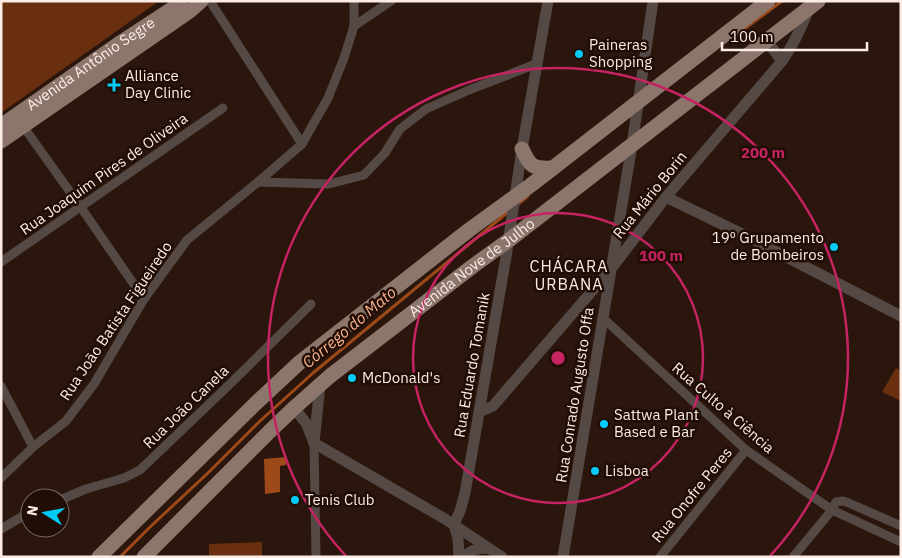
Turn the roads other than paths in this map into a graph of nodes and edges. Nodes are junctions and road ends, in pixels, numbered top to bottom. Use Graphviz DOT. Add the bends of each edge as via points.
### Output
graph roads {
  1 [pos="180,1"];
  2 [pos="201,1"];
  3 [pos="210,1"];
  4 [pos="354,1"];
  5 [pos="391,1"];
  6 [pos="548,1"];
  7 [pos="653,1"];
  8 [pos="768,1"];
  9 [pos="814,5"];
  10 [pos="354,26"];
  11 [pos="767,41"];
  12 [pos="782,61"];
  13 [pos="536,64"];
  14 [pos="639,101"];
  15 [pos="223,108"];
  16 [pos="1,126"];
  17 [pos="22,126"];
  18 [pos="1,141"];
  19 [pos="302,144"];
  20 [pos="632,145"];
  21 [pos="522,149"];
  22 [pos="553,168"];
  23 [pos="258,182"];
  24 [pos="666,197"];
  25 [pos="514,202"];
  26 [pos="80,206"];
  27 [pos="509,237"];
  28 [pos="1,262"];
  29 [pos="611,268"];
  30 [pos="144,299"];
  31 [pos="311,304"];
  32 [pos="901,316"];
  33 [pos="603,318"];
  34 [pos="320,385"];
  35 [pos="1,386"];
  36 [pos="294,408"];
  37 [pos="479,412"];
  38 [pos="314,443"];
  39 [pos="33,447"];
  40 [pos="746,450"];
  41 [pos="1,478"];
  42 [pos="70,496"];
  43 [pos="832,510"];
  44 [pos="20,518"];
  45 [pos="454,524"];
  46 [pos="901,526"];
  47 [pos="1,529"];
  48 [pos="901,542"];
  49 [pos="488,548"];
  50 [pos="99,557"];
  51 [pos="144,557"];
  52 [pos="316,557"];
  53 [pos="459,557"];
  54 [pos="463,557"];
  55 [pos="502,557"];
  56 [pos="563,557"];
  57 [pos="660,557"];
  58 [pos="793,557"];
  1 -- 16 [label="main road, Avenida Antônio Segre"];
  2 -- 17 [label="main road, Avenida Antônio Segre"];
  3 -- 19 [label="street"];
  4 -- 10 [label="street"];
  5 -- 10 [label="street"];
  6 -- 13 [label="street, Rua Eduardo Tomanik"];
  7 -- 14 [label="street, Rua Conrado Augusto Offa"];
  8 -- 14 [label="main road, Avenida Nove de Julho"];
  9 -- 11 [label="main road, Avenida Nove de Julho"];
  9 -- 12 [label="street, Rua Mário Borin"];
  10 -- 19 [label="street" via="328,98"];
  11 -- 12 [label="street"];
  11 -- 20 [label="main road, Avenida Nove de Julho"];
  12 -- 24 [label="street, Rua Mário Borin"];
  13 -- 21 [label="street, Rua Eduardo Tomanik"];
  13 -- 23 [label="street" via="426,108 400,129 385,153 364,175 329,184"];
  14 -- 20 [label="street, Rua Conrado Augusto Offa"];
  14 -- 22 [label="main road, Avenida Nove de Julho"];
  15 -- 26 [label="street, Rua Joaquim Pires de Oliveira"];
  17 -- 18 [label="main road, Avenida Antônio Segre"];
  17 -- 26 [label="street"];
  19 -- 23 [label="street, Rua João Batista Figueiredo"];
  20 -- 27 [label="main road, Avenida Nove de Julho"];
  20 -- 29 [label="street, Rua Conrado Augusto Offa"];
  21 -- 22 [label="main road" via="534,167"];
  21 -- 25 [label="street, Rua Eduardo Tomanik"];
  22 -- 25 [label="main road, Avenida Nove de Julho"];
  23 -- 30 [label="street, Rua João Batista Figueiredo" via="186,240"];
  24 -- 29 [label="street, Rua Mário Borin"];
  24 -- 32 [label="street"];
  25 -- 27 [label="street, Rua Eduardo Tomanik"];
  25 -- 50 [label="main road, Avenida Nove de Julho" via="462,236 299,364"];
  26 -- 28 [label="street, Rua Joaquim Pires de Oliveira"];
  26 -- 30 [label="street"];
  27 -- 34 [label="main road, Avenida Nove de Julho"];
  27 -- 37 [label="street, Rua Eduardo Tomanik"];
  29 -- 33 [label="street, Rua Conrado Augusto Offa"];
  29 -- 37 [label="street, Rua Mário Borin" via="493,406"];
  30 -- 39 [label="street, Rua João Batista Figueiredo" via="88,391 66,420"];
  31 -- 42 [label="street, Rua João Canela" via="140,470"];
  33 -- 40 [label="street, Rua Culto à Ciência"];
  33 -- 56 [label="street, Rua Conrado Augusto Offa"];
  34 -- 36 [label="main road, Avenida Nove de Julho"];
  34 -- 38 [label="street"];
  35 -- 39 [label="street"];
  36 -- 38 [label="street" via="306,423"];
  36 -- 51 [label="main road, Avenida Nove de Julho"];
  37 -- 45 [label="street, Rua Eduardo Tomanik" via="465,493"];
  38 -- 45 [label="street"];
  38 -- 52 [label="street"];
  39 -- 41 [label="street, Rua João Batista Figueiredo"];
  40 -- 43 [label="street, Rua Culto à Ciência"];
  40 -- 57 [label="street, Rua Onofre Peres"];
  43 -- 46 [label="street" via="836,502 843,501"];
  43 -- 48 [label="street, Rua Culto à Ciência"];
  43 -- 58 [label="street"];
  44 -- 47 [label="street"];
  45 -- 49 [label="street"];
  45 -- 53 [label="street"];
  49 -- 54 [label="street" via="469,551"];
  49 -- 55 [label="street"];
}
